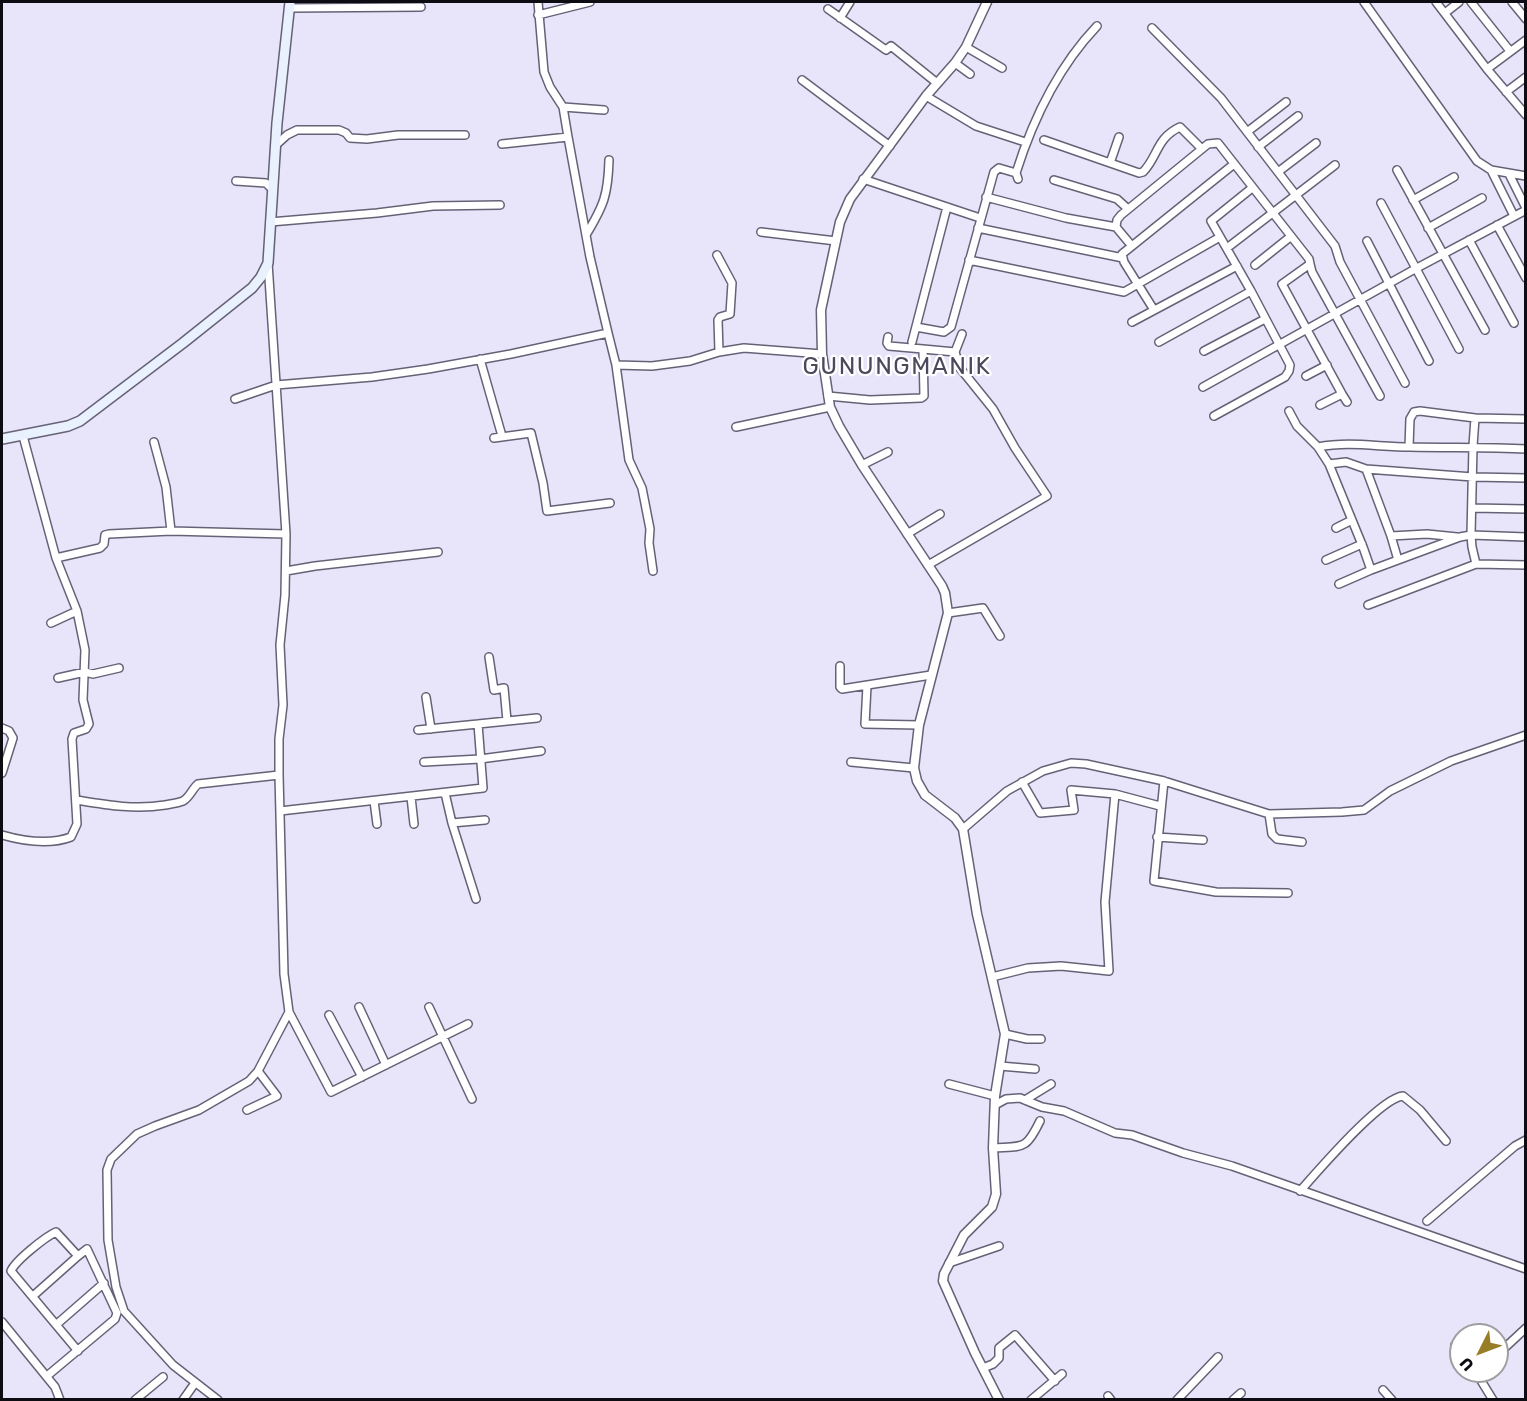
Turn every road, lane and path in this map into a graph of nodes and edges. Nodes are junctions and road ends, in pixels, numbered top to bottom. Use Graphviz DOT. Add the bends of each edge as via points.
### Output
graph roads {
  1 [pos="538,2"];
  2 [pos="590,2"];
  3 [pos="850,2"];
  4 [pos="987,2"];
  5 [pos="1364,2"];
  6 [pos="1436,2"];
  7 [pos="1459,2"];
  8 [pos="1471,2"];
  9 [pos="1512,2"];
  10 [pos="290,5"];
  11 [pos="421,7"];
  12 [pos="828,9"];
  13 [pos="1444,13"];
  14 [pos="538,15"];
  15 [pos="840,18"];
  16 [pos="1526,19"];
  17 [pos="1097,26"];
  18 [pos="1152,28"];
  19 [pos="1526,40"];
  20 [pos="966,47"];
  21 [pos="1510,51"];
  22 [pos="955,63"];
  23 [pos="1002,68"];
  24 [pos="1487,69"];
  25 [pos="970,74"];
  26 [pos="1526,77"];
  27 [pos="802,80"];
  28 [pos="937,83"];
  29 [pos="1506,92"];
  30 [pos="926,96"];
  31 [pos="1286,102"];
  32 [pos="563,108"];
  33 [pos="604,110"];
  34 [pos="1526,115"];
  35 [pos="1298,116"];
  36 [pos="1247,132"];
  37 [pos="465,135"];
  38 [pos="568,137"];
  39 [pos="1119,137"];
  40 [pos="1044,140"];
  41 [pos="1025,142"];
  42 [pos="1316,143"];
  43 [pos="502,144"];
  44 [pos="276,145"];
  45 [pos="890,146"];
  46 [pos="1258,147"];
  47 [pos="1202,149"];
  48 [pos="609,160"];
  49 [pos="1110,163"];
  50 [pos="1234,164"];
  51 [pos="1335,165"];
  52 [pos="1397,170"];
  53 [pos="1491,170"];
  54 [pos="1278,172"];
  55 [pos="1509,174"];
  56 [pos="1526,176"];
  57 [pos="1454,177"];
  58 [pos="863,179"];
  59 [pos="1054,180"];
  60 [pos="236,181"];
  61 [pos="1252,188"];
  62 [pos="273,190"];
  63 [pos="1297,196"];
  64 [pos="986,198"];
  65 [pos="1482,198"];
  66 [pos="1413,200"];
  67 [pos="1380,203"];
  68 [pos="500,205"];
  69 [pos="947,207"];
  70 [pos="1128,209"];
  71 [pos="1526,209"];
  72 [pos="1273,214"];
  73 [pos="1514,216"];
  74 [pos="980,218"];
  75 [pos="270,222"];
  76 [pos="1497,225"];
  77 [pos="1116,227"];
  78 [pos="978,228"];
  79 [pos="1428,228"];
  80 [pos="761,232"];
  81 [pos="586,235"];
  82 [pos="1221,237"];
  83 [pos="1290,237"];
  84 [pos="1469,240"];
  85 [pos="836,241"];
  86 [pos="1367,241"];
  87 [pos="1131,245"];
  88 [pos="1227,248"];
  89 [pos="1442,254"];
  90 [pos="717,255"];
  91 [pos="1123,258"];
  92 [pos="969,260"];
  93 [pos="268,263"];
  94 [pos="1310,264"];
  95 [pos="1255,265"];
  96 [pos="1237,266"];
  97 [pos="1415,269"];
  98 [pos="1526,278"];
  99 [pos="1282,284"];
  100 [pos="1388,284"];
  101 [pos="1138,285"];
  102 [pos="1274,290"];
  103 [pos="1251,291"];
  104 [pos="1360,300"];
  105 [pos="1154,310"];
  106 [pos="1336,313"];
  107 [pos="1266,319"];
  108 [pos="1132,322"];
  109 [pos="1514,323"];
  110 [pos="916,327"];
  111 [pos="1307,329"];
  112 [pos="1485,330"];
  113 [pos="608,333"];
  114 [pos="962,334"];
  115 [pos="888,337"];
  116 [pos="912,342"];
  117 [pos="1159,342"];
  118 [pos="1279,344"];
  119 [pos="923,349"];
  120 [pos="1459,349"];
  121 [pos="1204,351"];
  122 [pos="719,352"];
  123 [pos="956,352"];
  124 [pos="822,354"];
  125 [pos="480,359"];
  126 [pos="1429,361"];
  127 [pos="616,365"];
  128 [pos="1327,365"];
  129 [pos="1306,376"];
  130 [pos="1405,383"];
  131 [pos="276,385"];
  132 [pos="1203,387"];
  133 [pos="1342,394"];
  134 [pos="828,396"];
  135 [pos="1380,396"];
  136 [pos="235,399"];
  137 [pos="1347,402"];
  138 [pos="1320,405"];
  139 [pos="830,406"];
  140 [pos="1289,411"];
  141 [pos="1214,416"];
  142 [pos="1475,418"];
  143 [pos="1526,419"];
  144 [pos="736,427"];
  145 [pos="23,436"];
  146 [pos="502,436"];
  147 [pos="494,438"];
  148 [pos="2,439"];
  149 [pos="154,442"];
  150 [pos="1318,447"];
  151 [pos="1409,447"];
  152 [pos="1473,447"];
  153 [pos="1526,448"];
  154 [pos="888,452"];
  155 [pos="1329,464"];
  156 [pos="862,465"];
  157 [pos="1366,469"];
  158 [pos="1473,477"];
  159 [pos="1526,478"];
  160 [pos="610,503"];
  161 [pos="1473,508"];
  162 [pos="1526,509"];
  163 [pos="940,514"];
  164 [pos="1352,520"];
  165 [pos="1336,528"];
  166 [pos="171,531"];
  167 [pos="286,534"];
  168 [pos="907,534"];
  169 [pos="1471,535"];
  170 [pos="1391,536"];
  171 [pos="1460,537"];
  172 [pos="1526,537"];
  173 [pos="1362,544"];
  174 [pos="438,552"];
  175 [pos="56,558"];
  176 [pos="1326,560"];
  177 [pos="1398,560"];
  178 [pos="1476,564"];
  179 [pos="928,565"];
  180 [pos="1526,565"];
  181 [pos="1371,570"];
  182 [pos="286,571"];
  183 [pos="653,572"];
  184 [pos="1339,585"];
  185 [pos="1368,605"];
  186 [pos="77,611"];
  187 [pos="948,613"];
  188 [pos="51,622"];
  189 [pos="1000,636"];
  190 [pos="489,657"];
  191 [pos="840,666"];
  192 [pos="119,668"];
  193 [pos="85,672"];
  194 [pos="931,675"];
  195 [pos="58,678"];
  196 [pos="867,687"];
  197 [pos="426,697"];
  198 [pos="537,718"];
  199 [pos="507,721"];
  200 [pos="478,724"];
  201 [pos="919,725"];
  202 [pos="2,728"];
  203 [pos="431,729"];
  204 [pos="418,730"];
  205 [pos="1526,735"];
  206 [pos="541,751"];
  207 [pos="480,759"];
  208 [pos="424,762"];
  209 [pos="851,762"];
  210 [pos="914,768"];
  211 [pos="2,773"];
  212 [pos="279,775"];
  213 [pos="1164,781"];
  214 [pos="1022,782"];
  215 [pos="445,793"];
  216 [pos="1115,794"];
  217 [pos="411,797"];
  218 [pos="77,800"];
  219 [pos="374,801"];
  220 [pos="1160,806"];
  221 [pos="280,811"];
  222 [pos="1269,813"];
  223 [pos="485,820"];
  224 [pos="452,823"];
  225 [pos="377,824"];
  226 [pos="414,824"];
  227 [pos="963,829"];
  228 [pos="2,835"];
  229 [pos="1157,837"];
  230 [pos="1203,840"];
  231 [pos="1302,842"];
  232 [pos="1288,893"];
  233 [pos="476,899"];
  234 [pos="992,978"];
  235 [pos="359,1007"];
  236 [pos="429,1007"];
  237 [pos="289,1012"];
  238 [pos="329,1015"];
  239 [pos="468,1024"];
  240 [pos="1005,1034"];
  241 [pos="445,1037"];
  242 [pos="1041,1039"];
  243 [pos="386,1065"];
  244 [pos="1000,1066"];
  245 [pos="1035,1069"];
  246 [pos="258,1071"];
  247 [pos="362,1077"];
  248 [pos="949,1084"];
  249 [pos="1051,1084"];
  250 [pos="472,1098"];
  251 [pos="995,1100"];
  252 [pos="1025,1100"];
  253 [pos="247,1110"];
  254 [pos="1040,1121"];
  255 [pos="1526,1140"];
  256 [pos="1446,1141"];
  257 [pos="993,1148"];
  258 [pos="1300,1191"];
  259 [pos="1427,1221"];
  260 [pos="999,1246"];
  261 [pos="78,1256"];
  262 [pos="949,1263"];
  263 [pos="1526,1269"];
  264 [pos="104,1283"];
  265 [pos="33,1296"];
  266 [pos="2,1322"];
  267 [pos="57,1324"];
  268 [pos="1526,1328"];
  269 [pos="1509,1344"];
  270 [pos="78,1351"];
  271 [pos="1218,1357"];
  272 [pos="983,1368"];
  273 [pos="1062,1374"];
  274 [pos="47,1376"];
  275 [pos="163,1377"];
  276 [pos="1055,1381"];
  277 [pos="195,1383"];
  278 [pos="1483,1383"];
  279 [pos="1383,1390"];
  280 [pos="1241,1393"];
  281 [pos="60,1399"];
  282 [pos="135,1400"];
  283 [pos="183,1400"];
  284 [pos="218,1400"];
  285 [pos="999,1400"];
  286 [pos="1031,1400"];
  287 [pos="1177,1400"];
  288 [pos="1233,1400"];
  289 [pos="1392,1400"];
  290 [pos="1493,1400"];
  1 -- 14 [label="street"];
  2 -- 14 [label="street"];
  3 -- 15 [label="street"];
  4 -- 20 [label="street"];
  5 -- 53 [label="street" via="1470,152"];
  6 -- 13 [label="street"];
  7 -- 13 [label="street"];
  8 -- 21 [label="street"];
  9 -- 16 [label="street"];
  10 -- 11 [label="street"];
  10 -- 44 [label="main road"];
  12 -- 15 [label="street"];
  13 -- 24 [label="street"];
  14 -- 32 [label="street" via="544,72"];
  15 -- 28 [label="street" via="886,50 891,45"];
  17 -- 41 [label="street" via="1050,90"];
  18 -- 36 [label="street" via="1221,98"];
  19 -- 21 [label="street"];
  20 -- 22 [label="street"];
  20 -- 23 [label="street"];
  21 -- 24 [label="street"];
  22 -- 25 [label="street"];
  22 -- 28 [label="street"];
  24 -- 29 [label="street"];
  26 -- 29 [label="street"];
  27 -- 45 [label="street"];
  28 -- 30 [label="street"];
  29 -- 34 [label="street"];
  30 -- 41 [label="street" via="976,126"];
  30 -- 45 [label="street"];
  31 -- 36 [label="street"];
  32 -- 33 [label="street"];
  32 -- 38 [label="street"];
  35 -- 46 [label="street"];
  36 -- 46 [label="street"];
  37 -- 44 [label="street" via="363,139 350,138 339,130 312,129 293,132"];
  38 -- 43 [label="street"];
  38 -- 81 [label="street"];
  39 -- 49 [label="street"];
  40 -- 49 [label="street"];
  41 -- 64 [label="street" via="1017,176 996,169"];
  42 -- 54 [label="street"];
  44 -- 62 [label="main road"];
  45 -- 58 [label="street"];
  46 -- 54 [label="street"];
  47 -- 49 [label="street" via="1180,127 1166,136 1143,172"];
  47 -- 50 [label="street" via="1212,142 1218,143"];
  47 -- 70 [label="street"];
  48 -- 81 [label="street" via="603,207"];
  50 -- 61 [label="street"];
  50 -- 87 [label="street"];
  51 -- 63 [label="street"];
  52 -- 66 [label="street"];
  53 -- 55 [label="street"];
  53 -- 73 [label="street"];
  54 -- 63 [label="street"];
  55 -- 56 [label="street"];
  55 -- 71 [label="street"];
  57 -- 66 [label="street"];
  58 -- 69 [label="street"];
  58 -- 85 [label="street" via="850,199"];
  59 -- 70 [label="street" via="1117,199"];
  60 -- 62 [label="street" via="266,183"];
  61 -- 72 [label="street"];
  61 -- 82 [label="street" via="1211,221"];
  62 -- 75 [label="main road"];
  63 -- 72 [label="street"];
  63 -- 104 [label="street" via="1335,246"];
  64 -- 74 [label="street"];
  64 -- 77 [label="street"];
  65 -- 79 [label="street"];
  66 -- 79 [label="street"];
  67 -- 97 [label="street"];
  68 -- 75 [label="street" via="433,206"];
  69 -- 74 [label="street"];
  69 -- 110 [label="street"];
  70 -- 77 [label="street" via="1117,220"];
  71 -- 73 [label="street"];
  72 -- 83 [label="street"];
  72 -- 88 [label="street"];
  73 -- 76 [label="street"];
  74 -- 78 [label="street"];
  75 -- 93 [label="main road"];
  76 -- 84 [label="street"];
  76 -- 98 [label="street"];
  77 -- 87 [label="street"];
  78 -- 91 [label="street"];
  78 -- 92 [label="street"];
  79 -- 89 [label="street"];
  80 -- 85 [label="street"];
  81 -- 113 [label="street"];
  82 -- 88 [label="street"];
  82 -- 101 [label="street"];
  83 -- 94 [label="street"];
  83 -- 95 [label="street"];
  84 -- 89 [label="street"];
  84 -- 109 [label="street"];
  85 -- 124 [label="street" via="821,310"];
  86 -- 100 [label="street"];
  87 -- 91 [label="street"];
  88 -- 96 [label="street"];
  89 -- 97 [label="street"];
  89 -- 112 [label="street"];
  90 -- 122 [label="street" via="732,284 730,314 718,319"];
  91 -- 101 [label="street"];
  92 -- 101 [label="street" via="1117,292"];
  92 -- 110 [label="street" via="951,327 938,332"];
  93 -- 131 [label="street"];
  93 -- 145 [label="main road" via="252,288 97,411 68,426"];
  94 -- 99 [label="street"];
  94 -- 106 [label="street"];
  96 -- 103 [label="street"];
  96 -- 105 [label="street"];
  97 -- 100 [label="street"];
  97 -- 120 [label="street"];
  99 -- 102 [label="street"];
  99 -- 111 [label="street"];
  100 -- 104 [label="street"];
  100 -- 126 [label="street"];
  101 -- 105 [label="street"];
  103 -- 107 [label="street"];
  103 -- 117 [label="street"];
  104 -- 106 [label="street"];
  104 -- 130 [label="street"];
  105 -- 108 [label="street"];
  106 -- 111 [label="street"];
  106 -- 135 [label="street"];
  107 -- 118 [label="street"];
  107 -- 121 [label="street"];
  110 -- 116 [label="street"];
  111 -- 118 [label="street"];
  111 -- 128 [label="street"];
  113 -- 125 [label="street"];
  113 -- 127 [label="street"];
  114 -- 123 [label="street"];
  115 -- 119 [label="street" via="889,346"];
  118 -- 132 [label="street"];
  118 -- 141 [label="street" via="1290,365 1285,377"];
  119 -- 123 [label="street"];
  119 -- 134 [label="street" via="921,398"];
  122 -- 124 [label="street" via="752,348"];
  122 -- 127 [label="street" via="652,366"];
  123 -- 179 [label="street" via="963,375 993,409 1047,496"];
  124 -- 134 [label="street"];
  125 -- 131 [label="street" via="372,377"];
  125 -- 146 [label="street"];
  127 -- 183 [label="street" via="629,460 642,488 650,528"];
  128 -- 129 [label="street"];
  128 -- 133 [label="street"];
  131 -- 136 [label="street"];
  131 -- 167 [label="street"];
  133 -- 137 [label="street"];
  133 -- 138 [label="street"];
  134 -- 139 [label="street"];
  139 -- 144 [label="street"];
  139 -- 156 [label="street"];
  140 -- 150 [label="street" via="1297,426"];
  142 -- 143 [label="street"];
  142 -- 151 [label="street" via="1414,412"];
  142 -- 152 [label="street"];
  145 -- 148 [label="main road"];
  145 -- 175 [label="street"];
  146 -- 147 [label="street"];
  146 -- 160 [label="street" via="531,434 547,511"];
  149 -- 166 [label="street" via="166,487"];
  150 -- 151 [label="street"];
  150 -- 155 [label="street"];
  151 -- 152 [label="street"];
  152 -- 153 [label="street"];
  152 -- 158 [label="street"];
  154 -- 156 [label="street"];
  155 -- 157 [label="street" via="1346,462"];
  155 -- 164 [label="street"];
  156 -- 168 [label="street"];
  157 -- 158 [label="street"];
  157 -- 170 [label="street"];
  158 -- 159 [label="street"];
  158 -- 161 [label="street"];
  161 -- 162 [label="street"];
  161 -- 169 [label="street"];
  163 -- 168 [label="street"];
  164 -- 165 [label="street"];
  164 -- 173 [label="street"];
  166 -- 167 [label="street"];
  166 -- 175 [label="street" via="109,534 100,548"];
  167 -- 182 [label="street"];
  168 -- 179 [label="street"];
  169 -- 171 [label="street"];
  169 -- 172 [label="street"];
  169 -- 178 [label="street"];
  170 -- 171 [label="street"];
  170 -- 177 [label="street"];
  171 -- 177 [label="street"];
  173 -- 176 [label="street"];
  173 -- 181 [label="street"];
  174 -- 182 [label="street"];
  175 -- 186 [label="street"];
  177 -- 181 [label="street"];
  178 -- 180 [label="street"];
  178 -- 185 [label="street"];
  179 -- 187 [label="street" via="945,593"];
  181 -- 184 [label="street"];
  182 -- 212 [label="street" via="280,645 283,705"];
  186 -- 188 [label="street"];
  186 -- 193 [label="street"];
  187 -- 189 [label="street" via="983,608"];
  187 -- 194 [label="street"];
  190 -- 199 [label="street" via="494,690 504,688"];
  191 -- 196 [label="street" via="840,688"];
  192 -- 193 [label="street"];
  193 -- 195 [label="street"];
  193 -- 218 [label="street" via="83,700 89,724 72,739"];
  194 -- 196 [label="street"];
  194 -- 201 [label="street"];
  196 -- 201 [label="street" via="866,724"];
  197 -- 203 [label="street"];
  198 -- 199 [label="street"];
  199 -- 200 [label="street"];
  200 -- 203 [label="street"];
  200 -- 207 [label="street"];
  201 -- 210 [label="street"];
  202 -- 211 [label="street" via="13,738"];
  203 -- 204 [label="street"];
  205 -- 222 [label="street" via="1450,761 1359,811"];
  206 -- 207 [label="street"];
  207 -- 208 [label="street"];
  207 -- 215 [label="street" via="483,788"];
  209 -- 210 [label="street"];
  210 -- 227 [label="street" via="925,795"];
  212 -- 218 [label="street" via="198,784 181,802 147,808"];
  212 -- 221 [label="street"];
  213 -- 214 [label="street" via="1071,763"];
  213 -- 220 [label="street"];
  213 -- 222 [label="street"];
  214 -- 216 [label="street" via="1040,813 1074,810 1071,790"];
  214 -- 227 [label="street"];
  215 -- 217 [label="street"];
  215 -- 224 [label="street"];
  216 -- 220 [label="street"];
  216 -- 234 [label="street" via="1105,902 1109,971 1061,966 1028,968"];
  217 -- 219 [label="street"];
  217 -- 226 [label="street"];
  218 -- 228 [label="street" via="77,824 71,837 22,841"];
  219 -- 221 [label="street"];
  219 -- 225 [label="street"];
  220 -- 229 [label="street"];
  221 -- 237 [label="street" via="284,974"];
  222 -- 231 [label="street" via="1276,839"];
  223 -- 224 [label="street"];
  224 -- 233 [label="street"];
  227 -- 234 [label="street" via="976,914"];
  229 -- 230 [label="street"];
  229 -- 232 [label="street" via="1154,881 1216,892"];
  234 -- 240 [label="street"];
  235 -- 243 [label="street"];
  236 -- 241 [label="street"];
  237 -- 246 [label="street"];
  237 -- 247 [label="street" via="332,1092"];
  238 -- 247 [label="street"];
  239 -- 241 [label="street"];
  240 -- 242 [label="street"];
  240 -- 244 [label="street"];
  241 -- 243 [label="street"];
  241 -- 250 [label="street"];
  243 -- 247 [label="street"];
  244 -- 245 [label="street"];
  244 -- 251 [label="street"];
  246 -- 253 [label="street" via="277,1096"];
  246 -- 277 [label="street" via="237,1089 200,1110 137,1134 111,1159 106,1170 108,1240 124,1311 173,1365"];
  248 -- 251 [label="street"];
  249 -- 252 [label="street"];
  251 -- 252 [label="street"];
  251 -- 257 [label="street"];
  252 -- 258 [label="street" via="1064,1111 1115,1133 1232,1166"];
  254 -- 257 [label="street" via="1024,1146"];
  255 -- 259 [label="street"];
  256 -- 258 [label="street" via="1420,1110 1403,1096 1397,1096 1346,1141"];
  257 -- 262 [label="street" via="996,1194 992,1207 964,1235"];
  258 -- 263 [label="street"];
  260 -- 262 [label="street"];
  261 -- 264 [label="street" via="87,1250"];
  261 -- 265 [label="street"];
  261 -- 265 [label="street" via="56,1232 14,1265 11,1271"];
  262 -- 272 [label="street" via="943,1281"];
  264 -- 267 [label="street"];
  264 -- 270 [label="street" via="116,1310 115,1319"];
  265 -- 267 [label="street"];
  266 -- 274 [label="street"];
  267 -- 270 [label="street"];
  268 -- 269 [label="street"];
  270 -- 274 [label="street"];
  271 -- 287 [label="street"];
  272 -- 276 [label="street" via="999,1358 999,1348 1015,1335"];
  272 -- 285 [label="street"];
  273 -- 276 [label="street"];
  274 -- 281 [label="street"];
  275 -- 282 [label="street"];
  276 -- 286 [label="street"];
  277 -- 283 [label="street"];
  277 -- 284 [label="street"];
  278 -- 290 [label="street"];
  279 -- 289 [label="street"];
  280 -- 288 [label="street"];
}
